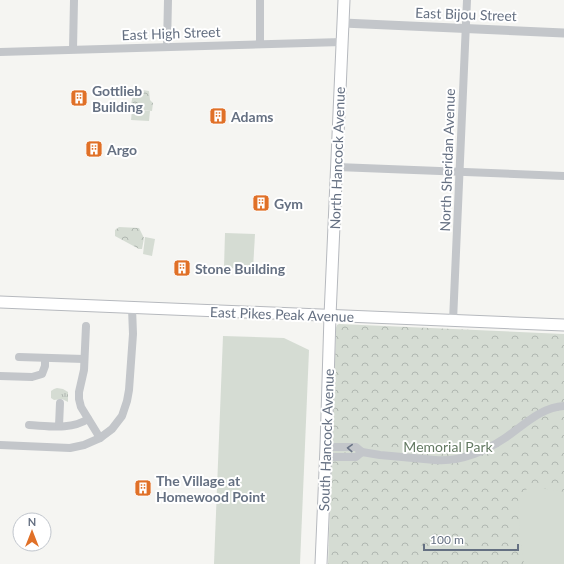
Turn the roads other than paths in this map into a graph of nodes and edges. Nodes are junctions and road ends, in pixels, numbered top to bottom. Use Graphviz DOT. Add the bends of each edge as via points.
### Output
graph roads {
  1 [pos="74,0"];
  2 [pos="168,0"];
  3 [pos="260,0"];
  4 [pos="344,0"];
  5 [pos="467,0"];
  6 [pos="343,23"];
  7 [pos="466,28"];
  8 [pos="564,32"];
  9 [pos="342,42"];
  10 [pos="260,43"];
  11 [pos="167,46"];
  12 [pos="73,49"];
  13 [pos="0,52"];
  14 [pos="337,167"];
  15 [pos="459,172"];
  16 [pos="564,176"];
  17 [pos="0,302"];
  18 [pos="132,308"];
  19 [pos="330,316"];
  20 [pos="453,321"];
  21 [pos="564,325"];
  22 [pos="86,326"];
  23 [pos="19,357"];
  24 [pos="45,358"];
  25 [pos="84,359"];
  26 [pos="0,376"];
  27 [pos="60,403"];
  28 [pos="564,406"];
  29 [pos="88,419"];
  30 [pos="29,425"];
  31 [pos="59,426"];
  32 [pos="100,438"];
  33 [pos="0,445"];
  34 [pos="326,452"];
  35 [pos="321,564"];
  1 -- 12 [label="street"];
  2 -- 11 [label="street"];
  3 -- 10 [label="street"];
  4 -- 6 [label="main road, North Hancock Avenue"];
  5 -- 7 [label="street, North Sheridan Avenue"];
  6 -- 7 [label="street, East Bijou Street"];
  6 -- 9 [label="main road, North Hancock Avenue"];
  7 -- 8 [label="street, East Bijou Street"];
  7 -- 15 [label="street, North Sheridan Avenue"];
  9 -- 10 [label="street, East High Street"];
  9 -- 14 [label="main road, North Hancock Avenue"];
  10 -- 11 [label="street, East High Street"];
  11 -- 12 [label="street, East High Street"];
  12 -- 13 [label="street, East High Street"];
  14 -- 15 [label="street"];
  14 -- 19 [label="main road, North Hancock Avenue"];
  15 -- 16 [label="street"];
  15 -- 20 [label="street, North Sheridan Avenue"];
  17 -- 18 [label="main road, East Pikes Peak Avenue"];
  18 -- 19 [label="main road, East Pikes Peak Avenue"];
  18 -- 32 [label="street" via="133,334 127,401 117,423"];
  19 -- 20 [label="main road, East Pikes Peak Avenue"];
  19 -- 34 [label="main road, South Hancock Avenue"];
  20 -- 21 [label="main road, East Pikes Peak Avenue"];
  22 -- 25 [label="street"];
  23 -- 24 [label="street"];
  24 -- 25 [label="street"];
  24 -- 26 [label="street" via="42,374"];
  25 -- 29 [label="street" via="79,399"];
  27 -- 31 [label="street"];
  28 -- 34 [label="street" via="544,411 504,439 457,459 443,461 380,455 362,452 356,447"];
  29 -- 31 [label="street" via="77,425"];
  29 -- 32 [label="street"];
  30 -- 31 [label="street"];
  32 -- 33 [label="street" via="70,448"];
  34 -- 35 [label="main road, South Hancock Avenue"];
}
